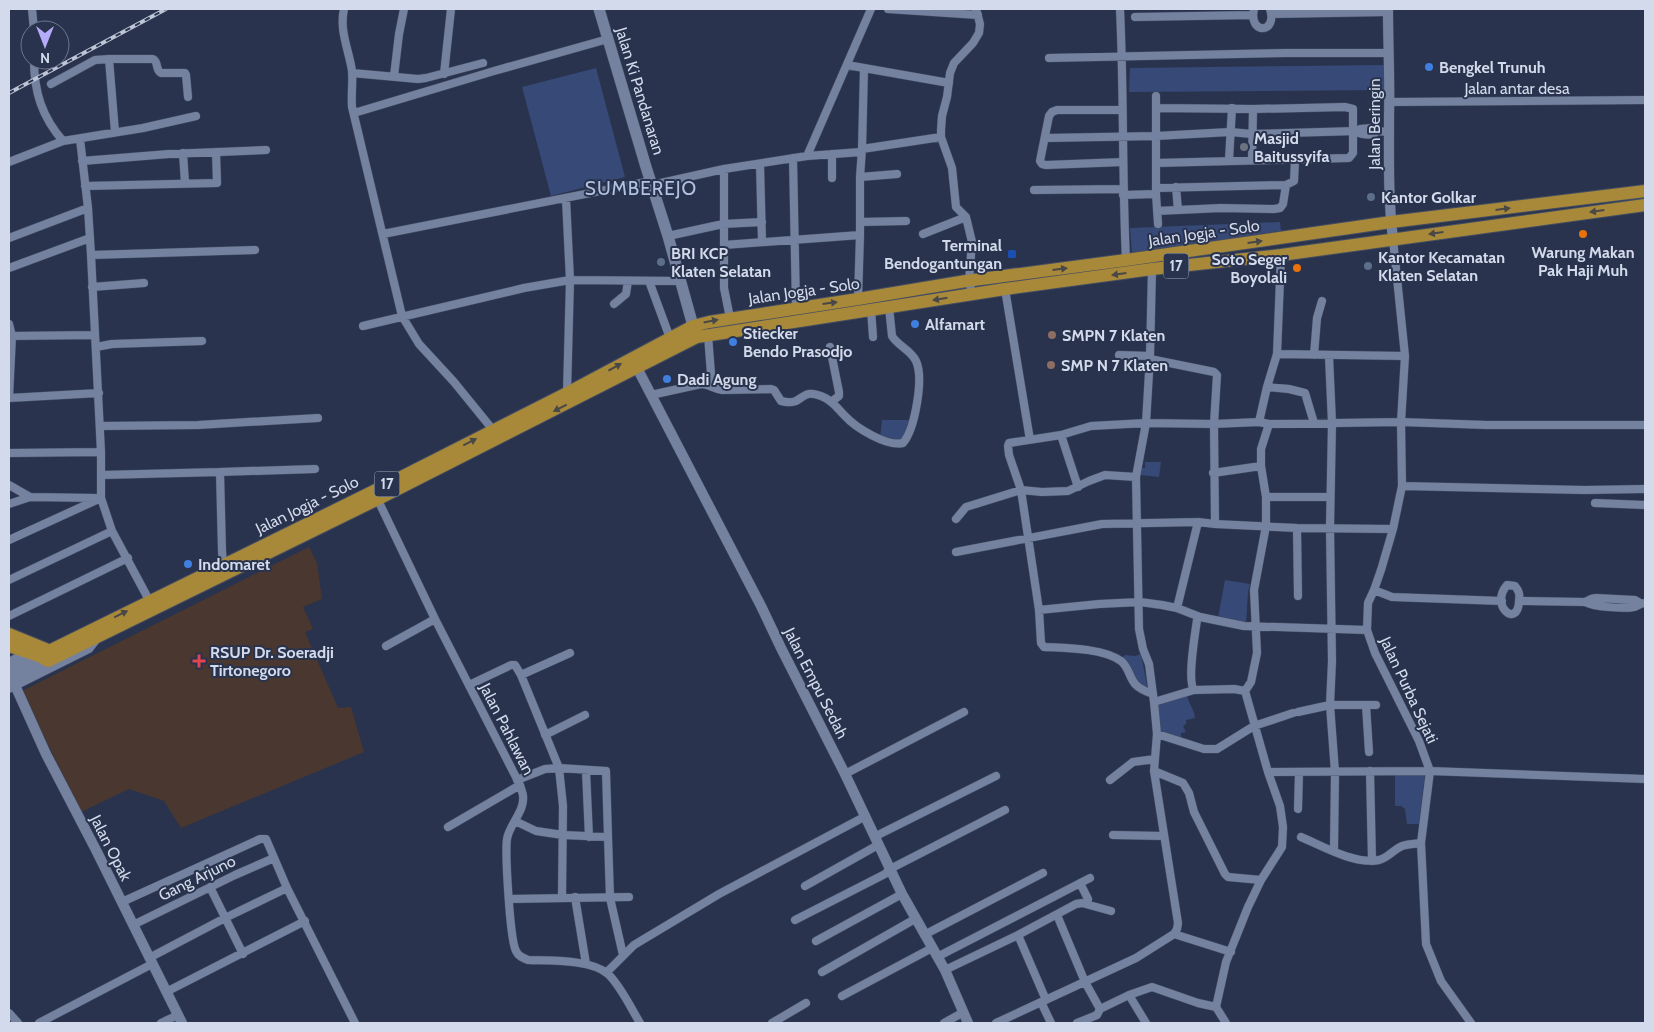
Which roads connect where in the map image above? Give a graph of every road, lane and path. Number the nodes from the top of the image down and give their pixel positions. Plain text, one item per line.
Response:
1 (344, 9) edge
2 (404, 9) edge
3 (450, 9) edge
4 (599, 9) edge
5 (871, 9) edge
6 (888, 9) edge
7 (1120, 9) edge
8 (1388, 10) edge
9 (1271, 11) edge
10 (977, 12) edge
11 (1253, 12) edge
12 (1135, 17) dead end
13 (608, 39) junction
14 (1388, 53) junction
15 (1122, 57) junction
16 (1049, 58) dead end
17 (109, 59) junction
18 (483, 63) dead end
19 (847, 65) junction
20 (864, 68) junction
21 (34, 70) edge
22 (352, 73) junction
23 (444, 74) junction
24 (394, 76) junction
25 (949, 83) junction
26 (51, 84) dead end
27 (1156, 96) dead end
28 (188, 97) dead end
29 (1645, 100) edge
30 (1389, 102) junction
31 (1156, 108) junction
32 (1232, 108) junction
33 (1253, 109) junction
34 (1122, 110) junction
35 (354, 113) junction
36 (196, 116) dead end
37 (1354, 131) junction
38 (115, 132) junction
39 (1230, 132) junction
40 (1389, 132) junction
41 (1252, 134) junction
42 (1122, 136) junction
43 (1156, 136) junction
44 (941, 137) junction
45 (1045, 138) junction
46 (80, 139) junction
47 (63, 141) junction
48 (266, 150) dead end
49 (862, 151) junction
50 (216, 152) junction
51 (183, 154) junction
52 (832, 154) junction
53 (807, 156) junction
54 (793, 158) junction
55 (1229, 160) junction
56 (1252, 160) junction
57 (1295, 160) junction
58 (82, 161) junction
59 (9, 162) edge
60 (1123, 162) junction
61 (1156, 163) junction
62 (760, 164) junction
63 (724, 169) junction
64 (897, 174) dead end
65 (860, 177) junction
66 (832, 178) dead end
67 (185, 183) junction
68 (651, 183) junction
69 (1286, 185) junction
70 (85, 186) junction
71 (1176, 187) junction
72 (1034, 190) dead end
73 (1156, 191) junction
74 (1645, 191) edge
75 (1123, 192) junction
76 (566, 199) junction
77 (1645, 205) edge
78 (88, 208) junction
79 (1157, 210) junction
80 (1178, 210) junction
81 (966, 217) junction
82 (906, 221) dead end
83 (762, 222) junction
84 (860, 222) junction
85 (1391, 222) junction
86 (724, 224) junction
87 (1158, 224) dead end
88 (383, 234) junction
89 (923, 234) dead end
90 (860, 235) junction
91 (668, 236) junction
92 (9, 238) edge
93 (90, 238) junction
94 (1393, 239) junction
95 (794, 240) junction
96 (762, 242) junction
97 (724, 245) junction
98 (255, 250) dead end
99 (91, 255) junction
100 (1281, 255) junction
101 (1126, 260) junction
102 (9, 268) edge
103 (1152, 269) junction
104 (1033, 279) junction
105 (570, 280) junction
106 (628, 281) junction
107 (649, 281) junction
108 (681, 281) junction
109 (970, 281) junction
110 (144, 283) dead end
111 (92, 287) junction
112 (1005, 289) junction
113 (972, 294) junction
114 (858, 300) junction
115 (1322, 301) dead end
116 (614, 304) dead end
117 (889, 307) junction
118 (796, 308) junction
119 (871, 310) junction
120 (402, 316) junction
121 (730, 318) junction
122 (9, 324) edge
123 (363, 326) dead end
124 (699, 333) junction
125 (11, 336) edge
126 (95, 336) junction
127 (873, 337) dead end
128 (670, 338) junction
129 (202, 341) dead end
130 (830, 347) dead end
131 (96, 348) junction
132 (1281, 354) junction
133 (1119, 355) dead end
134 (1314, 355) junction
135 (1329, 356) junction
136 (1405, 356) junction
137 (1150, 357) junction
138 (635, 363) junction
139 (1267, 387) junction
140 (712, 388) junction
141 (99, 393) junction
142 (567, 393) junction
143 (652, 395) junction
144 (9, 397) edge
145 (832, 402) junction
146 (318, 418) dead end
147 (1401, 422) junction
148 (1146, 423) junction
149 (1264, 423) junction
150 (1314, 423) junction
151 (1332, 423) junction
152 (1214, 424) junction
153 (1645, 425) edge
154 (100, 426) junction
155 (493, 430) junction
156 (1061, 434) junction
157 (1030, 440) junction
158 (101, 452) junction
159 (9, 453) edge
160 (1261, 466) junction
161 (315, 469) dead end
162 (220, 472) junction
163 (1213, 473) junction
164 (102, 475) junction
165 (1136, 477) junction
166 (9, 485) edge
167 (1402, 486) junction
168 (1078, 487) junction
169 (1645, 489) edge
170 (1020, 490) junction
171 (376, 495) junction
172 (30, 497) junction
173 (1266, 497) junction
174 (1330, 497) junction
175 (100, 498) junction
176 (1595, 503) dead end
177 (9, 504) edge
178 (1645, 505) edge
179 (956, 519) dead end
180 (1136, 522) junction
181 (1198, 522) junction
182 (1215, 524) junction
183 (1265, 526) junction
184 (1297, 528) junction
185 (1330, 528) junction
186 (1393, 529) junction
187 (112, 531) junction
188 (1028, 538) junction
189 (9, 540) edge
190 (956, 552) dead end
191 (128, 558) junction
192 (225, 568) junction
193 (9, 580) edge
194 (1374, 590) junction
195 (1298, 596) dead end
196 (149, 600) junction
197 (1502, 601) junction
198 (1519, 601) junction
199 (1140, 602) junction
200 (1643, 603) edge
201 (1177, 608) junction
202 (1039, 610) junction
203 (9, 616) edge
204 (1200, 617) junction
205 (436, 618) junction
206 (1250, 626) junction
207 (1332, 629) junction
208 (1367, 630) junction
209 (9, 634) edge
210 (98, 638) junction
211 (9, 646) edge
212 (386, 646) dead end
213 (42, 653) junction
214 (570, 653) dead end
215 (9, 662) edge
216 (520, 675) junction
217 (11, 680) edge
218 (468, 685) junction
219 (1194, 690) junction
220 (1245, 691) junction
221 (1154, 698) junction
222 (1330, 705) junction
223 (1366, 705) junction
224 (1376, 705) dead end
225 (964, 712) dead end
226 (586, 715) dead end
227 (1254, 726) junction
228 (1157, 734) junction
229 (546, 735) junction
230 (1369, 752) dead end
231 (1155, 759) junction
232 (559, 768) junction
233 (586, 771) junction
234 (1154, 771) junction
235 (1370, 771) junction
236 (1430, 771) junction
237 (1273, 772) junction
238 (1299, 772) junction
239 (1335, 772) junction
240 (845, 774) junction
241 (996, 776) dead end
242 (1645, 778) edge
243 (1110, 780) dead end
244 (518, 782) junction
245 (1298, 809) dead end
246 (1005, 810) dead end
247 (864, 817) junction
248 (515, 821) junction
249 (448, 827) dead end
250 (563, 835) junction
251 (1113, 835) dead end
252 (1164, 836) junction
253 (589, 837) junction
254 (608, 837) junction
255 (1301, 837) dead end
256 (876, 841) junction
257 (1421, 843) junction
258 (1334, 850) junction
259 (274, 858) junction
260 (1372, 861) junction
261 (890, 869) junction
262 (1043, 873) dead end
263 (1090, 878) dead end
264 (1261, 880) junction
265 (1080, 884) junction
266 (805, 886) dead end
267 (210, 887) junction
268 (287, 888) junction
269 (902, 894) junction
270 (562, 897) junction
271 (575, 897) junction
272 (629, 897) dead end
273 (610, 898) junction
274 (509, 899) junction
275 (1088, 899) dead end
276 (122, 902) junction
277 (1111, 911) dead end
278 (1057, 915) junction
279 (225, 918) junction
280 (915, 919) junction
281 (795, 920) dead end
282 (305, 921) junction
283 (133, 925) junction
284 (1174, 934) junction
285 (924, 935) junction
286 (1018, 936) junction
287 (816, 941) dead end
288 (1231, 952) junction
289 (935, 953) junction
290 (243, 954) junction
291 (623, 955) junction
292 (151, 961) junction
293 (586, 964) junction
294 (945, 970) junction
295 (606, 972) junction
296 (822, 972) dead end
297 (1085, 982) junction
298 (166, 992) junction
299 (1129, 995) junction
300 (842, 996) dead end
301 (1043, 1001) junction
302 (806, 1003) dead end
303 (1216, 1007) junction
304 (1099, 1012) junction
305 (9, 1013) edge
306 (962, 1013) junction
307 (180, 1019) edge
308 (14, 1022) edge
309 (39, 1023) edge
310 (161, 1023) edge
311 (355, 1023) edge
312 (640, 1023) edge
313 (772, 1023) edge
314 (944, 1023) edge
315 (968, 1023) edge
316 (996, 1023) edge
317 (1051, 1023) edge
318 (1080, 1023) edge
319 (1100, 1023) edge
320 (1146, 1023) edge
321 (1226, 1023) edge
322 (1471, 1023) edge

1 - 22 street
2 - 24 street
3 - 23 street
4 - 13 main road, Jalan Ki Pandanaran
5 - 19 street
6 - 10 street
7 - 15 street
8 - 9 street
8 - 14 street, Jalan Beringin
9 - 11 street
10 - 25 street
11 - 12 street
13 - 35 street
13 - 68 main road, Jalan Ki Pandanaran
14 - 15 street
14 - 30 street, Jalan Beringin
15 - 16 street
15 - 34 street
17 - 26 street
17 - 28 street
17 - 38 street
18 - 23 street
19 - 20 street
19 - 53 street
20 - 25 street
20 - 49 street
21 - 47 street
22 - 24 street
22 - 35 street
23 - 24 street
25 - 44 street
27 - 31 street
29 - 30 street, Jalan antar desa
30 - 40 street, Jalan Beringin
31 - 32 street
31 - 43 street
32 - 33 street
32 - 39 street
33 - 37 street
33 - 41 street
34 - 42 street
34 - 45 street
35 - 88 street
36 - 38 street
37 - 40 street
37 - 41 street
37 - 57 street
38 - 46 street
39 - 41 street
39 - 43 street
39 - 55 street
40 - 85 street, Jalan Beringin
41 - 56 street
42 - 43 street
42 - 45 street
42 - 60 street
43 - 61 street
44 - 49 street
44 - 81 street
45 - 60 street
46 - 47 street
46 - 58 street
47 - 59 street
48 - 50 street
49 - 52 street
49 - 65 street
50 - 51 street
50 - 67 street
51 - 58 street
51 - 67 street
52 - 53 street
52 - 66 street
53 - 54 street
54 - 62 street
54 - 95 street
55 - 56 street
55 - 61 street
56 - 57 street
57 - 69 street
58 - 70 street
60 - 75 street
61 - 73 street
62 - 63 street
62 - 83 street
63 - 68 street
63 - 86 street
64 - 65 street
65 - 84 street
67 - 70 street
68 - 76 street
68 - 91 main road, Jalan Ki Pandanaran
69 - 71 street
69 - 80 street
70 - 78 street
71 - 73 street
71 - 80 street
72 - 75 street
73 - 75 street
73 - 79 street
85 -> 74 highway, Jalan Jogja - Solo / 17
75 - 101 street
76 - 88 street
76 - 105 street
77 -> 94 highway, Jalan Jogja - Solo / 17
78 - 92 street
78 - 93 street
79 - 80 street
79 - 87 street
81 - 89 street
81 - 109 street
82 - 84 street
83 - 86 street
83 - 96 street
84 - 90 street
85 - 94 street, Jalan Beringin
101 -> 85 highway, Jalan Jogja - Solo / 17
86 - 91 street
86 - 97 street
88 - 120 street
90 - 95 street
90 - 114 street
91 - 108 main road, Jalan Ki Pandanaran
93 - 99 street
93 - 102 street
94 - 100 highway, Jalan Jogja - Solo / 17
94 - 136 street, Jalan Purba Sejati
95 - 96 street
95 - 118 street
96 - 97 street
97 - 121 street
98 - 99 street
99 - 111 street
100 - 103 highway, Jalan Jogja - Solo / 17
100 - 132 street
104 -> 101 highway, Jalan Jogja - Solo / 17
103 -> 104 highway, Jalan Jogja - Solo / 17
103 - 137 street
104 - 109 highway, Jalan Jogja - Solo / 17
104 - 112 highway, Jalan Jogja - Solo / 17
105 - 106 street
105 - 120 street
105 - 142 street
106 - 107 street
106 - 116 street
107 - 108 street
107 - 128 street
108 - 124 main road, Jalan Ki Pandanaran
109 - 113 street
109 - 114 highway, Jalan Jogja - Solo / 17
110 - 111 street
111 - 126 street
112 - 113 highway, Jalan Jogja - Solo / 17
112 - 157 street
113 -> 117 highway, Jalan Jogja - Solo / 17
118 -> 114 highway, Jalan Jogja - Solo / 17
115 - 134 street
117 - 119 highway, Jalan Jogja - Solo / 17
117 - 145 street
118 - 121 highway, Jalan Jogja - Solo / 17
119 - 124 highway, Jalan Jogja - Solo / 17
119 - 127 street
120 - 123 street
120 - 155 street
124 -> 121 highway, Jalan Jogja - Solo / 17
122 - 125 street
124 - 128 highway, Jalan Jogja - Solo / 17
124 - 138 highway, Jalan Jogja - Solo / 17
124 - 140 street
125 - 126 street
125 - 144 street
126 - 131 street
128 - 138 highway, Jalan Jogja - Solo / 17
129 - 131 street
130 - 145 street
131 - 141 street
132 - 134 street
132 - 139 street
133 - 137 street
134 - 135 street
135 - 136 street
135 - 151 street
136 - 147 street, Jalan Purba Sejati
137 - 148 street
137 - 152 street
142 -> 138 highway, Jalan Jogja - Solo / 17
138 - 143 street, Jalan Empu Sedah
138 -> 171 highway, Jalan Jogja - Solo / 17
139 - 149 street
139 - 150 street
140 - 143 street
140 - 145 street
141 - 144 street
141 - 154 street
142 - 155 highway, Jalan Jogja - Solo / 17
143 - 240 street, Jalan Empu Sedah
146 - 154 street
147 - 151 street
147 - 153 street
147 - 167 street, Jalan Purba Sejati
148 - 152 street
148 - 156 street
148 - 165 street
149 - 150 street
149 - 152 street
149 - 160 street
150 - 151 street
151 - 174 street
152 - 163 street
154 - 158 street
171 -> 155 highway, Jalan Jogja - Solo / 17
156 - 157 street
156 - 168 street
157 - 170 street
158 - 159 street
158 - 164 street
160 - 163 street
160 - 173 street
161 - 162 street
162 - 164 street
162 - 192 street
163 - 182 street
164 - 175 street
165 - 168 street
165 - 180 street
166 - 172 street
167 - 169 street
167 - 186 street, Jalan Purba Sejati
168 - 170 street
170 - 179 street
170 - 188 street
171 - 192 highway, Jalan Jogja - Solo / 17
171 - 205 street, Jalan Pahlawan
172 - 175 street
172 - 177 street
173 - 174 street
173 - 183 street
174 - 185 street
175 - 187 street
175 - 189 street
176 - 178 street
180 - 181 street
180 - 188 street
180 - 199 street
181 - 182 street
181 - 201 street
182 - 183 street
183 - 184 street
183 - 206 street
184 - 185 street
184 - 195 street
185 - 186 street
185 - 207 street
186 - 194 street, Jalan Purba Sejati
187 - 191 street
187 - 193 street
188 - 190 street
188 - 202 street
191 - 196 street
191 - 203 street
192 - 196 highway, Jalan Jogja - Solo / 17
192 - 210 highway, Jalan Jogja - Solo / 17
194 - 197 street
194 - 208 street, Jalan Purba Sejati
213 -> 196 highway, Jalan Jogja - Solo / 17
197 - 198 street
197 - 198 street
198 - 200 street
199 - 201 street
199 - 202 street
199 - 221 street
201 - 204 street
202 - 221 street
204 - 206 street
204 - 219 street
205 - 212 street
205 - 218 street, Jalan Pahlawan
206 - 207 street
206 - 220 street
207 - 208 street
207 - 222 street
208 - 236 street, Jalan Purba Sejati
209 - 213 highway
210 - 213 highway, Jalan Jogja - Solo / 17
210 - 217 street
211 - 213 highway
213 - 215 street
213 - 217 main road
214 - 216 street
216 - 218 street
216 - 229 street
217 - 276 street, Jalan Opak
218 - 244 street, Jalan Pahlawan
219 - 220 street
219 - 221 street
220 - 227 street
221 - 228 street
222 - 223 street
222 - 227 street
222 - 239 street
223 - 224 street
223 - 230 street
225 - 240 street
226 - 229 street
227 - 228 street
227 - 237 street
228 - 231 street
229 - 232 street
231 - 234 street
231 - 243 street
232 - 233 street
232 - 244 street
232 - 250 street
233 - 253 street
233 - 254 street
234 - 252 street
234 - 264 street
235 - 236 street
235 - 239 street
235 - 260 street
236 - 242 street
236 - 257 street, Jalan Purba Sejati
237 - 238 street
237 - 264 street
238 - 239 street
238 - 245 street
239 - 258 street
240 - 247 street, Jalan Empu Sedah
241 - 256 street
244 - 248 street, Jalan Pahlawan
244 - 249 street
246 - 261 street
247 - 256 street, Jalan Empu Sedah
247 - 291 street
248 - 250 street
248 - 274 street, Jalan Pahlawan
250 - 253 street
250 - 270 street
251 - 252 street
252 - 284 street
253 - 254 street
254 - 273 street
255 - 258 street
256 - 261 street, Jalan Empu Sedah
256 - 266 street
257 - 260 street
257 - 322 street, Jalan Purba Sejati
258 - 260 street
259 - 267 street, Gang Arjuno
259 - 268 street
259 - 276 street
261 - 269 street, Jalan Empu Sedah
261 - 281 street
262 - 285 street
263 - 265 street
264 - 288 street
265 - 275 street
265 - 289 street
267 - 279 street
267 - 283 street, Gang Arjuno
268 - 279 street
268 - 282 street
269 - 280 street, Jalan Empu Sedah
269 - 287 street
270 - 271 street
270 - 274 street
271 - 273 street
271 - 293 street
272 - 273 street
273 - 291 street
274 - 293 street, Jalan Pahlawan
276 - 283 street, Jalan Opak
277 - 278 street
278 - 286 street
278 - 297 street
279 - 290 street
279 - 292 street
280 - 285 street, Jalan Empu Sedah
280 - 296 street
282 - 290 street
282 - 311 street
283 - 292 street, Jalan Opak
284 - 288 street
284 - 297 street
285 - 289 street, Jalan Empu Sedah
286 - 294 street
286 - 301 street
288 - 303 street
289 - 294 street, Jalan Empu Sedah
289 - 300 street
290 - 298 street
291 - 295 street
292 - 298 street, Jalan Opak
292 - 309 street
293 - 295 street, Jalan Pahlawan
294 - 306 street, Jalan Empu Sedah
295 - 312 street
297 - 301 street
297 - 304 street
298 - 307 street, Jalan Opak
299 - 303 street
299 - 304 street
299 - 320 street
301 - 316 street
301 - 317 street
302 - 313 street
303 - 321 street
304 - 318 street
304 - 319 street
305 - 308 street
306 - 314 street
306 - 315 street, Jalan Empu Sedah
307 - 310 street

